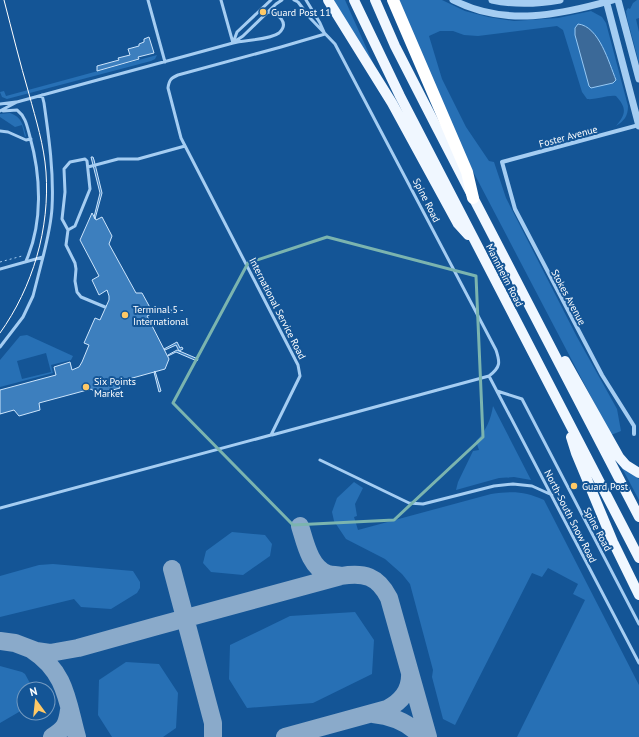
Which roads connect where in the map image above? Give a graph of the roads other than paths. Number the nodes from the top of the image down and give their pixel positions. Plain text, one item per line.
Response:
1 (148, 0) edge
2 (221, 0) edge
3 (271, 0) edge
4 (282, 0) edge
5 (294, 0) edge
6 (306, 0) edge
7 (328, 0) edge
8 (354, 0) edge
9 (374, 0) edge
10 (393, 0) edge
11 (453, 0) edge
12 (492, 0) edge
13 (560, 0) edge
14 (618, 0) edge
15 (608, 1) edge
16 (268, 12) junction
17 (325, 34) junction
18 (233, 43) junction
19 (165, 62) junction
20 (639, 79) edge
21 (42, 96) junction
22 (18, 102) junction
23 (0, 104) edge
24 (0, 111) edge
25 (639, 125) edge
26 (0, 131) edge
27 (31, 139) junction
28 (185, 146) junction
29 (502, 162) joint
30 (88, 167) junction
31 (473, 198) junction
32 (68, 230) junction
33 (475, 242) junction
34 (43, 257) junction
35 (26, 261) junction
36 (0, 269) edge
37 (520, 288) junction
38 (503, 297) junction
39 (105, 308) dead end
40 (542, 330) junction
41 (0, 347) edge
42 (490, 376) junction
43 (497, 391) junction
44 (565, 416) junction
45 (634, 434) dead end
46 (271, 435) junction
47 (320, 460) dead end
48 (639, 473) edge
49 (552, 495) junction
50 (0, 508) edge
51 (639, 517) edge
52 (639, 558) edge
53 (639, 595) edge
54 (639, 624) edge
55 (639, 663) edge

1 - 19 lane
2 - 18 lane
3 - 18 lane
4 - 16 lane
5 - 17 lane
6 - 17 lane
7 - 33 main road
8 - 33 main road, Mannheim Road
9 - 31 main road, Mannheim Road
10 - 31 highway
11 - 15 street
12 - 13 street
14 - 20 street
15 - 25 street
16 - 18 lane
16 - 18 lane
17 - 28 lane, International Service Road
17 - 42 lane, Spine Road
18 - 19 lane
19 - 21 lane
21 - 22 lane
21 - 34 lane
22 - 23 lane
22 - 24 lane
24 - 27 lane
25 - 29 street, Foster Avenue
26 - 27 lane
27 - 35 lane
28 - 30 lane
28 - 46 lane, International Service Road
29 - 45 street, Stokes Avenue
30 - 32 lane
30 - 32 lane
31 - 37 main road, Mannheim Road
32 - 39 lane
33 - 38 main road, Mannheim Road
34 - 35 lane
34 - 41 lane
35 - 36 lane
37 - 38 lane
37 - 40 main road, Mannheim Road
38 - 44 main road, Mannheim Road
40 - 48 main road
40 - 51 main road, Mannheim Road
42 - 43 lane, North-South Snow Road
42 - 46 lane
43 - 49 lane, North-South Snow Road
43 - 54 lane, Spine Road
44 - 52 main road, Mannheim Road
44 - 53 main road
46 - 50 lane
47 - 49 lane
49 - 55 lane, North-South Snow Road

